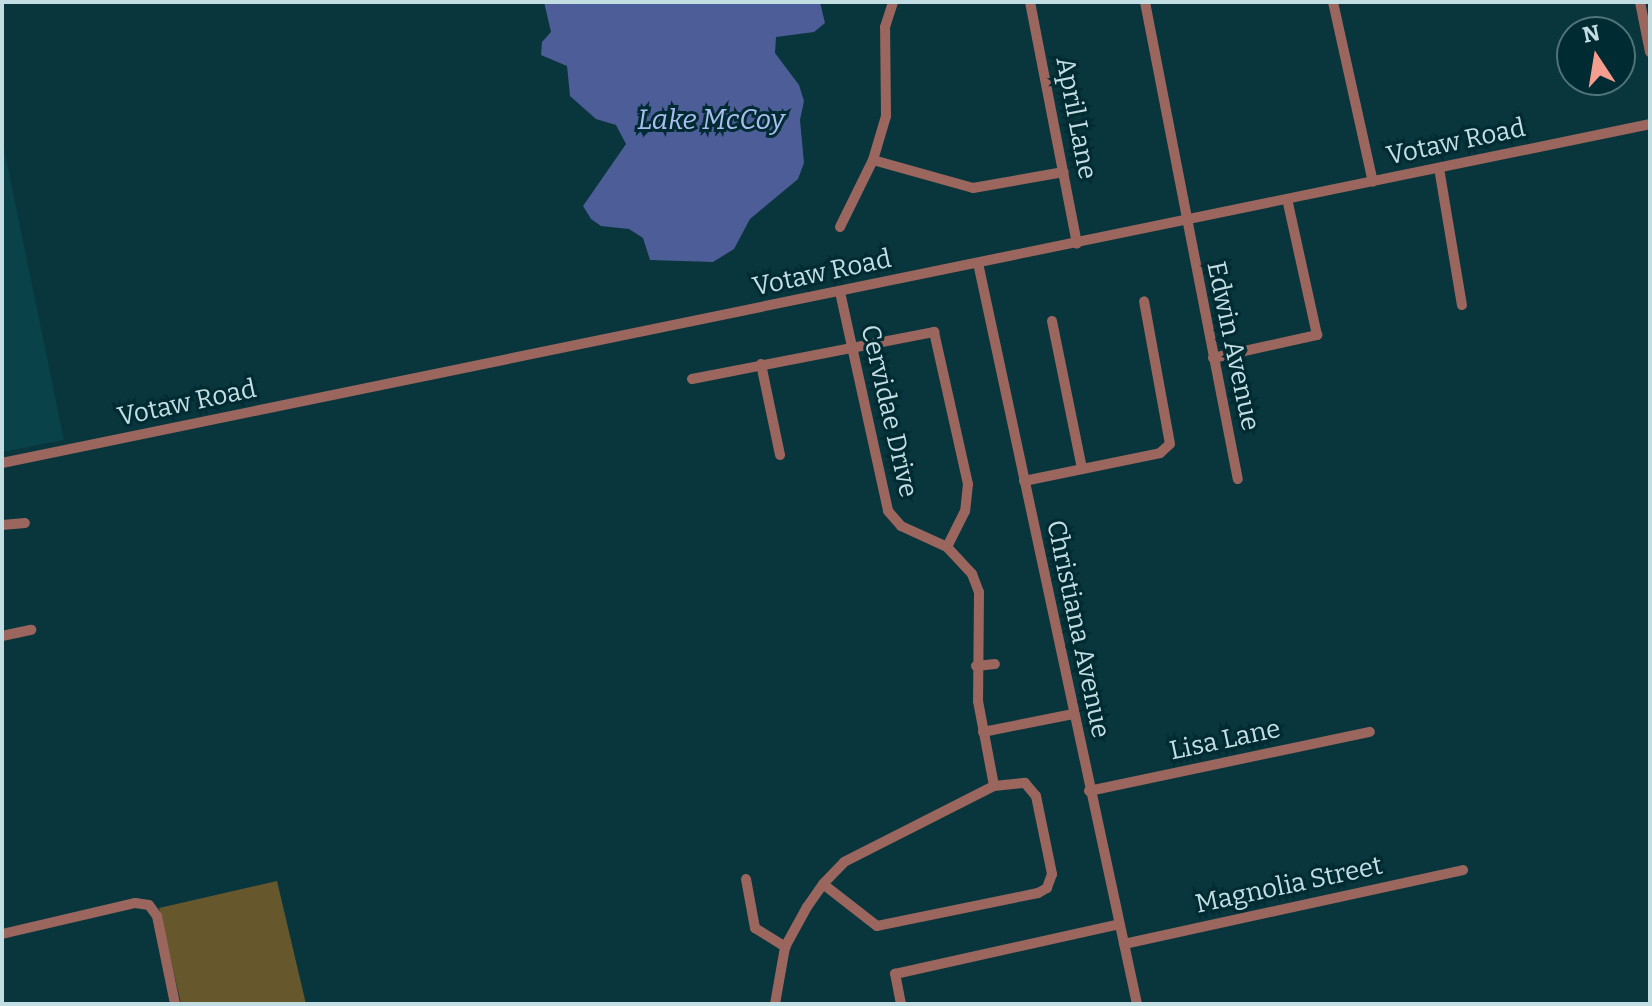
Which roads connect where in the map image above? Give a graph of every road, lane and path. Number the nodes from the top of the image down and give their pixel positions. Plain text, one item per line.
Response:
1 (893, 2) edge
2 (1030, 2) edge
3 (1145, 2) edge
4 (1333, 2) edge
5 (1640, 2) edge
6 (1650, 52) edge
7 (1650, 124) edge
8 (873, 160) junction
9 (1439, 168) junction
10 (1064, 172) junction
11 (1373, 182) junction
12 (1287, 199) junction
13 (1185, 221) junction
14 (840, 227) dead end
15 (1077, 243) junction
16 (978, 263) junction
17 (840, 292) junction
18 (1144, 301) dead end
19 (1462, 305) dead end
20 (1052, 321) dead end
21 (851, 345) junction
22 (1213, 358) junction
23 (761, 364) junction
24 (692, 379) dead end
25 (780, 455) dead end
26 (2, 463) edge
27 (1082, 469) junction
28 (1238, 479) dead end
29 (1024, 481) junction
30 (25, 523) dead end
31 (2, 525) edge
32 (947, 547) junction
33 (31, 630) dead end
34 (2, 636) edge
35 (995, 664) dead end
36 (976, 666) junction
37 (1073, 714) junction
38 (983, 732) junction
39 (1370, 732) dead end
40 (994, 786) junction
41 (1089, 791) junction
42 (1463, 870) dead end
43 (746, 879) dead end
44 (823, 884) junction
45 (1120, 924) junction
46 (2, 934) edge
47 (1124, 944) junction
48 (785, 947) junction
49 (175, 1004) edge
50 (775, 1004) edge
51 (901, 1004) edge
52 (1137, 1004) edge

1 - 8 street
2 - 10 street, April Lane
3 - 13 street, Edwin Avenue
4 - 11 street
5 - 6 street
7 - 9 street, Votaw Road
8 - 10 street
8 - 14 street
9 - 11 street, Votaw Road
9 - 19 street
10 - 15 street, April Lane
11 - 12 street, Votaw Road
12 - 13 street, Votaw Road
12 - 22 street
13 - 15 street, Votaw Road
13 - 22 street, Edwin Avenue
15 - 16 street, Votaw Road
16 - 17 street, Votaw Road
16 - 29 street, Christiana Avenue
17 - 21 street, Cervidae Drive
17 - 26 street, Votaw Road
18 - 27 street
20 - 27 street
21 - 23 street
21 - 32 street, Cervidae Drive
21 - 32 street
22 - 28 street, Edwin Avenue
23 - 24 street
23 - 25 street
27 - 29 street
29 - 37 street, Christiana Avenue
30 - 31 street
32 - 36 street, Cervidae Drive
33 - 34 street
35 - 36 street
36 - 38 street, Cervidae Drive
37 - 38 street
37 - 41 street, Christiana Avenue
38 - 40 street, Cervidae Drive
39 - 41 street, Lisa Lane
40 - 44 street
40 - 44 street
41 - 45 street, Christiana Avenue
42 - 47 street, Magnolia Street
43 - 48 street
44 - 48 street
45 - 47 street, Christiana Avenue
45 - 51 street
46 - 49 street
47 - 52 street, Christiana Avenue
48 - 50 street

